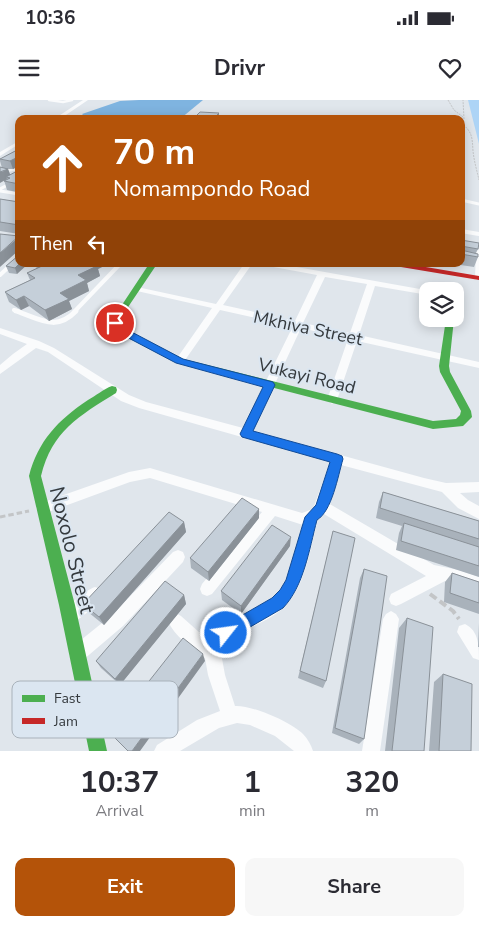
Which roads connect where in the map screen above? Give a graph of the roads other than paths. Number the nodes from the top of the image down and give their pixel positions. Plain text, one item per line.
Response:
1 (49, 100) edge
2 (53, 100) edge
3 (72, 100) edge
4 (86, 100) edge
5 (62, 115) edge
6 (15, 145) edge
7 (0, 154) edge
8 (15, 169) edge
9 (0, 170) edge
10 (15, 181) edge
11 (0, 190) edge
12 (15, 193) edge
13 (0, 200) edge
14 (465, 201) edge
15 (15, 202) edge
16 (479, 204) edge
17 (465, 232) edge
18 (479, 234) edge
19 (465, 247) edge
20 (469, 259) edge
21 (478, 260) junction
22 (15, 261) edge
23 (117, 267) edge
24 (151, 267) edge
25 (246, 267) edge
26 (284, 267) edge
27 (413, 267) edge
28 (322, 274) junction
29 (0, 275) edge
30 (478, 278) edge
31 (372, 283) junction
32 (136, 289) junction
33 (419, 291) edge
34 (218, 308) junction
35 (14, 310) edge
36 (299, 326) junction
37 (449, 327) edge
38 (0, 331) edge
39 (354, 338) junction
40 (36, 343) junction
41 (445, 358) junction
42 (180, 361) junction
43 (479, 365) edge
44 (0, 371) edge
45 (270, 385) junction
46 (112, 390) junction
47 (332, 400) junction
48 (246, 434) junction
49 (337, 459) junction
50 (479, 487) edge
51 (446, 488) junction
52 (43, 508) junction
53 (271, 511) junction
54 (317, 511) junction
55 (479, 513) edge
56 (178, 558) dead end
57 (442, 574) junction
58 (479, 584) edge
59 (104, 587) edge
60 (207, 589) dead end
61 (396, 600) dead end
62 (70, 616) junction
63 (391, 619) dead end
64 (176, 621) dead end
65 (465, 632) road end
66 (479, 652) edge
67 (77, 654) junction
68 (213, 654) junction
69 (83, 681) edge
70 (230, 716) junction
71 (95, 738) edge
72 (98, 751) edge
73 (164, 751) edge
74 (304, 751) edge
75 (371, 751) edge

1 - 2 lane
2 - 3 lane
4 - 5 street
6 - 7 street
8 - 9 lane
10 - 11 lane
11 - 12 lane
13 - 15 street
14 - 16 lane
17 - 18 lane
19 - 21 lane
20 - 21 lane
21 - 30 lane
22 - 29 lane
23 - 35 lane
24 - 32 street, Vukayi Road
25 - 34 street
26 - 28 street
27 - 30 street
28 - 31 street
28 - 36 street
31 - 33 street
31 - 39 street
32 - 34 street, Mkhiva Street
32 - 42 street, Vukayi Road
34 - 36 street, Mkhiva Street
34 - 42 street
36 - 39 street, Mkhiva Street
36 - 45 street
37 - 41 street, Vukayi Road
38 - 40 street
39 - 41 street, Mkhiva Street
39 - 47 street
40 - 44 street
40 - 46 street
41 - 43 street, Mkhiva Street
41 - 47 street, Vukayi Road
42 - 45 street, Vukayi Road
45 - 47 street, Vukayi Road
45 - 48 street
46 - 48 street
46 - 52 street, Noxolo Street
48 - 49 street
49 - 51 street
49 - 54 street
50 - 51 street
51 - 55 street
52 - 53 street
52 - 62 street, Noxolo Street
53 - 54 street
53 - 60 street
54 - 57 street
54 - 68 street
56 - 67 street
57 - 58 street
57 - 61 street
59 - 62 street
62 - 67 street, Noxolo Street
63 - 75 street
64 - 68 street
65 - 66 street
67 - 69 street, Noxolo Street
68 - 70 street
70 - 73 street
70 - 74 street
71 - 72 street, Noxolo Street

